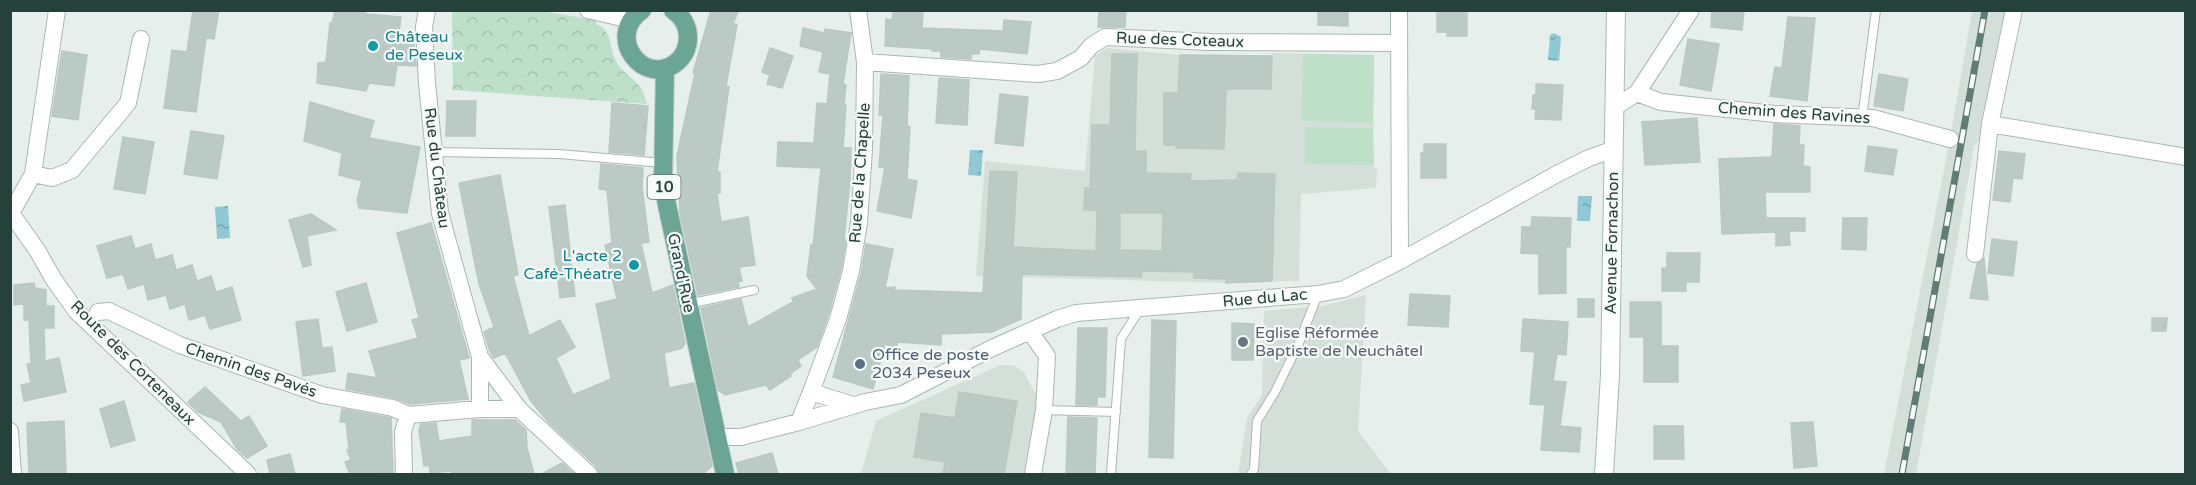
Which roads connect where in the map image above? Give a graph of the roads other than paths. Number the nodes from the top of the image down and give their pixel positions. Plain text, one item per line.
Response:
1 (57, 10) edge
2 (427, 10) edge
3 (588, 10) edge
4 (858, 10) edge
5 (1399, 10) edge
6 (1616, 10) edge
7 (1691, 10) edge
8 (1876, 10) edge
9 (2014, 10) edge
10 (683, 14) edge
11 (636, 15) edge
12 (141, 39) dead end
13 (1399, 43) junction
14 (865, 62) junction
15 (665, 68) junction
16 (1637, 93) junction
17 (1615, 107) junction
18 (1862, 118) junction
19 (1990, 124) junction
20 (1950, 139) dead end
21 (434, 153) junction
22 (1613, 153) junction
23 (2186, 157) edge
24 (663, 163) junction
25 (33, 174) junction
26 (11, 213) edge
27 (1975, 254) dead end
28 (1400, 261) junction
29 (754, 290) dead end
30 (1318, 294) junction
31 (688, 304) junction
32 (1140, 309) junction
33 (98, 312) dead end
34 (1030, 333) junction
35 (480, 357) junction
36 (811, 392) junction
37 (853, 405) junction
38 (480, 409) junction
39 (519, 409) junction
40 (1044, 410) junction
41 (1116, 412) junction
42 (408, 415) junction
43 (799, 422) junction
44 (10, 431) edge
45 (717, 437) junction
46 (13, 474) edge
47 (248, 474) edge
48 (404, 474) edge
49 (589, 474) edge
50 (725, 474) edge
51 (1033, 474) edge
52 (1112, 474) edge
53 (1251, 474) edge
54 (1604, 474) edge

1 - 25 street
2 - 21 street, Rue du Château
3 - 11 street
4 - 14 street, Rue de la Chapelle
5 - 13 street
6 - 17 street, Avenue Fornachon
7 - 16 street
8 - 18 lane
9 - 19 street
10 - 15 main road
11 - 15 main road
12 - 25 street
13 - 14 street, Rue des Coteaux
13 - 28 street
14 - 36 street, Rue de la Chapelle
15 - 24 main road, Grand'Rue / 10
16 - 17 street
16 - 18 street, Chemin des Ravines
17 - 22 street, Avenue Fornachon
18 - 20 street, Chemin des Ravines
19 - 23 street
19 - 27 street
21 - 24 lane
21 - 35 street, Rue du Château
22 - 28 street, Rue du Lac
22 - 54 street, Avenue Fornachon
24 - 31 main road, Grand'Rue / 10
25 - 26 street
26 - 47 street, Route des Corteneaux
28 - 30 street, Rue du Lac
29 - 31 lane
30 - 32 street, Rue du Lac
30 - 53 lane
31 - 45 main road, Grand'Rue / 10
32 - 34 street, Rue du Lac
32 - 41 lane
33 - 42 street, Chemin des Pavés
34 - 37 street, Rue du Lac
34 - 40 street
35 - 38 street, Rue du Château
35 - 39 street, Rue du Château
36 - 37 street
36 - 43 street, Rue de la Chapelle
37 - 43 street, Rue du Lac
38 - 39 street
38 - 42 street
39 - 49 street, Rue du Château
40 - 41 lane
40 - 51 street
41 - 52 lane
42 - 48 street
43 - 45 street
44 - 46 street
45 - 50 main road, Grand'Rue / 10

